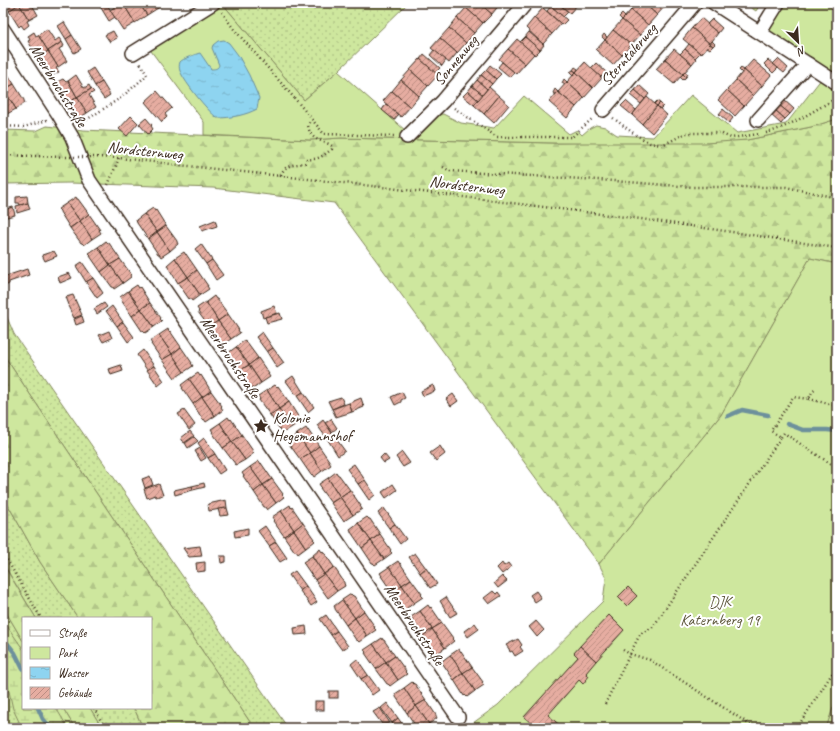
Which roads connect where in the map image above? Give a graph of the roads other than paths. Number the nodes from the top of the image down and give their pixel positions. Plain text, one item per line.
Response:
1 (526, 3) edge
2 (695, 3) edge
3 (714, 3) edge
4 (778, 3) edge
5 (216, 6) edge
6 (3, 29) edge
7 (760, 32) junction
8 (133, 53) road end
9 (808, 64) junction
10 (837, 83) edge
11 (603, 110) road end
12 (758, 120) dead end
13 (408, 137) road end
14 (458, 717) dead end

1 - 13 street, Sonnenweg
2 - 11 street, Sterntalerweg
3 - 7 street
4 - 7 street
5 - 8 street
6 - 14 street, Meerbruchstraße
7 - 9 street
9 - 10 street
9 - 12 street

